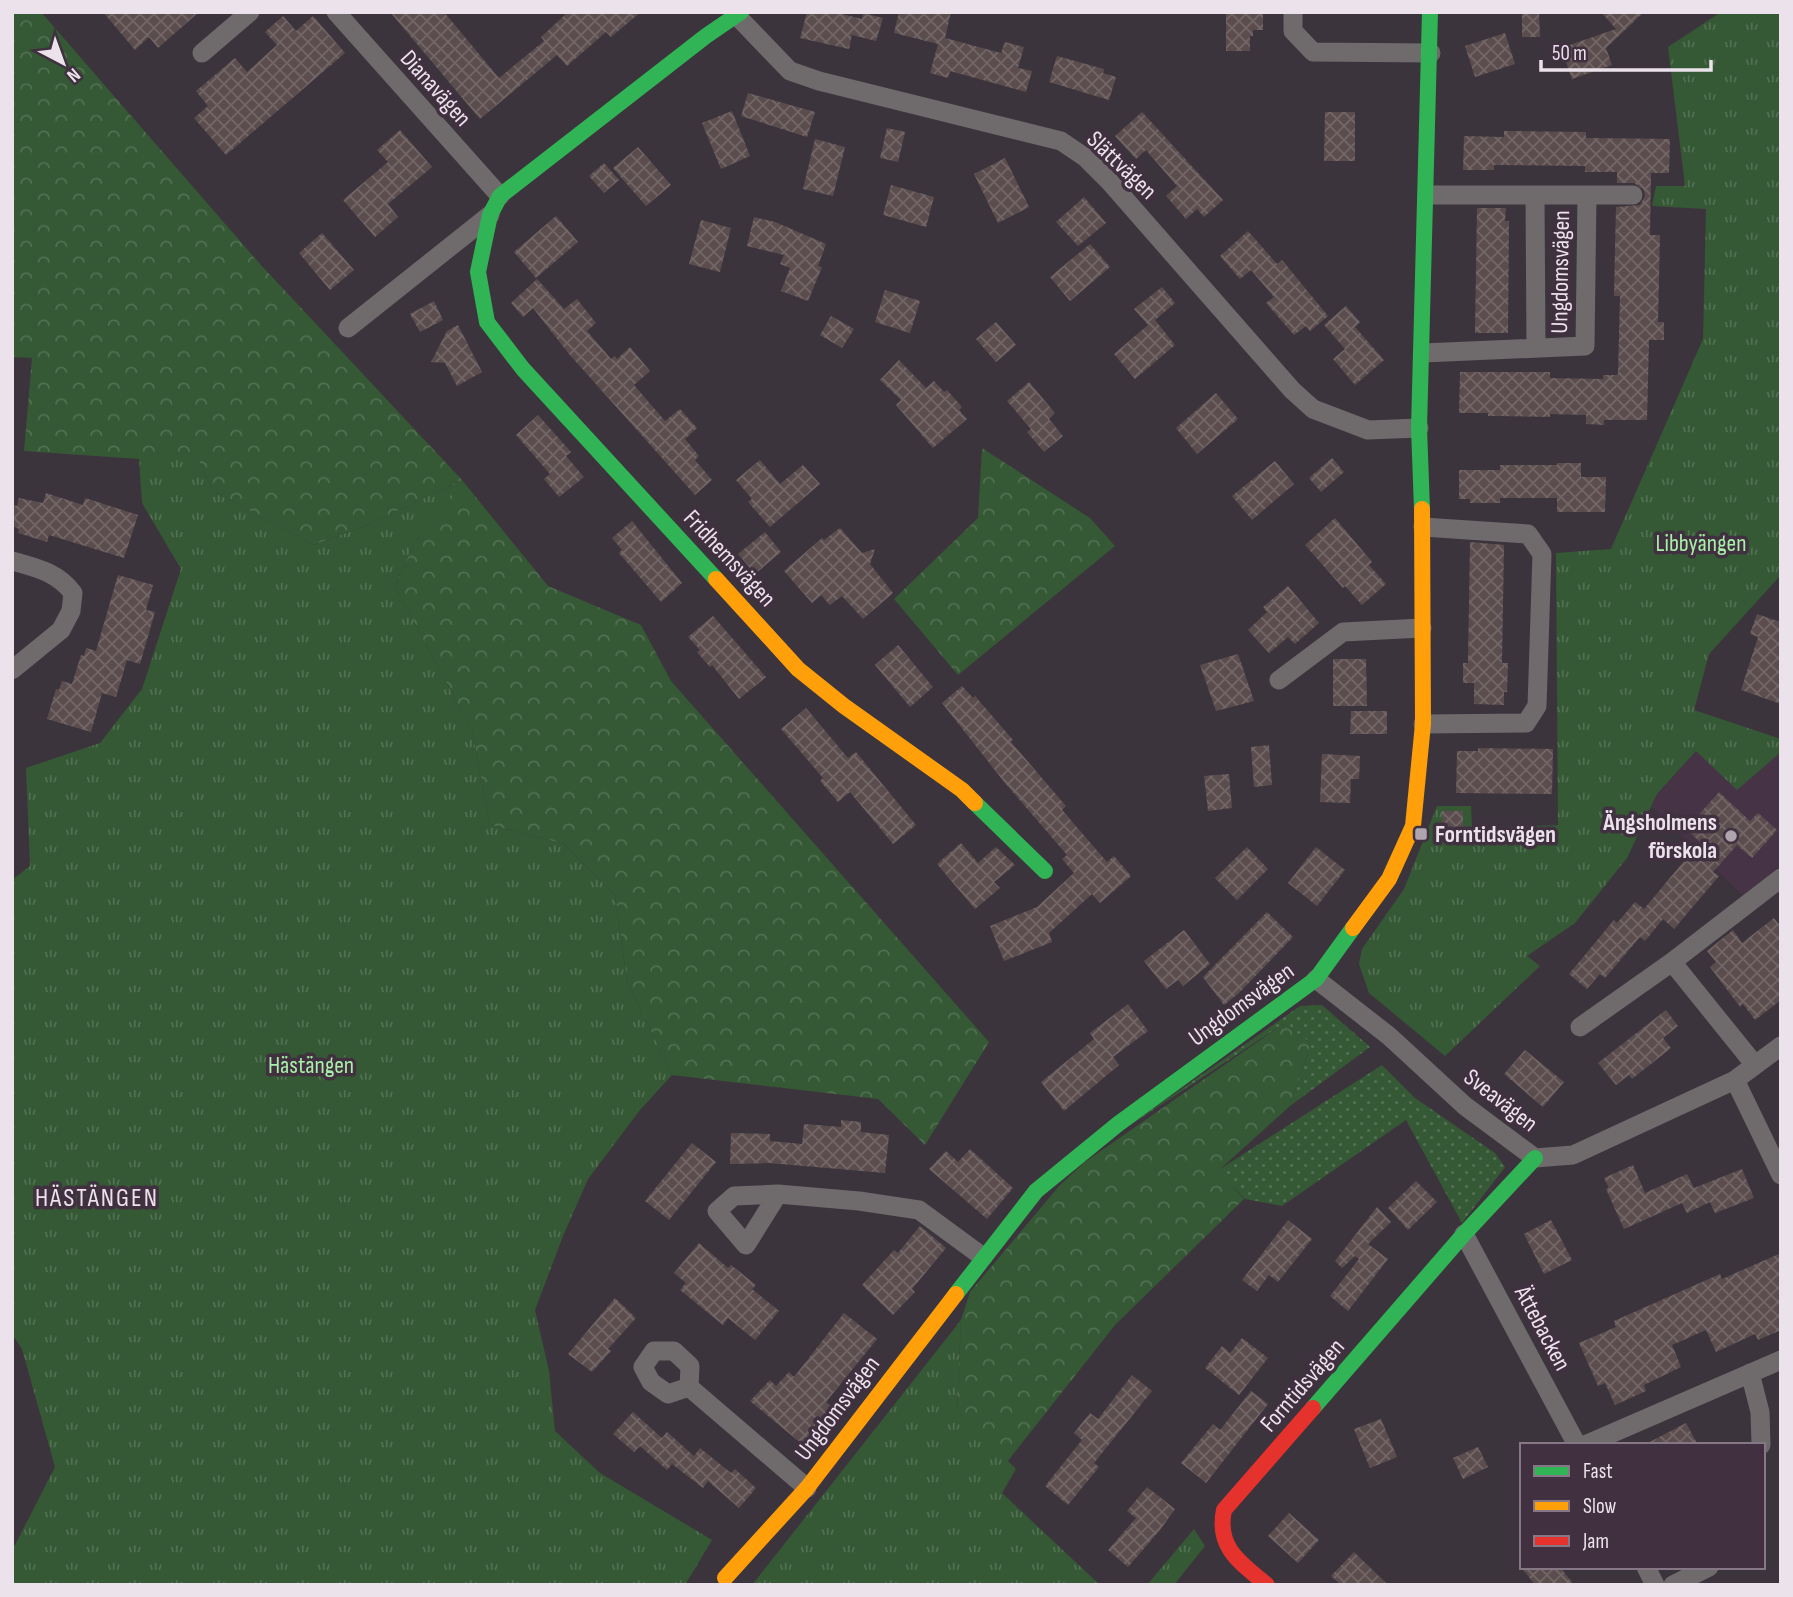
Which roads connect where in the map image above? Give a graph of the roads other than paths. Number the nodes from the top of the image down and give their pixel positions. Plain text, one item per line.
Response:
1 (250, 12) edge
2 (336, 12) edge
3 (1293, 12) edge
4 (1430, 12) edge
5 (739, 14) edge
6 (202, 53) dead end
7 (1431, 53) junction
8 (1427, 195) junction
9 (1535, 195) junction
10 (1587, 195) junction
11 (1633, 195) dead end
12 (500, 196) junction
13 (490, 215) junction
14 (348, 328) dead end
15 (1536, 348) junction
16 (1423, 353) junction
17 (1419, 428) junction
18 (1423, 527) junction
19 (12, 561) edge
20 (1422, 628) junction
21 (12, 670) edge
22 (1279, 680) dead end
23 (1423, 724) junction
24 (1045, 871) dead end
25 (1781, 878) edge
26 (1672, 962) junction
27 (1316, 979) junction
28 (1580, 1027) dead end
29 (1781, 1046) edge
30 (1755, 1065) junction
31 (1735, 1080) junction
32 (1535, 1158) junction
33 (1781, 1175) edge
34 (778, 1194) dead end
35 (1464, 1234) junction
36 (984, 1257) junction
37 (1781, 1360) edge
38 (1751, 1373) junction
39 (689, 1387) dead end
40 (1576, 1443) edge
41 (1590, 1443) edge
42 (1761, 1443) edge
43 (807, 1488) junction
44 (1647, 1569) edge
45 (1705, 1569) edge
46 (725, 1578) dead end
47 (1267, 1585) edge
48 (1655, 1585) edge
49 (1673, 1585) edge

1 - 6 street
2 - 12 street, Dianavägen
3 - 7 street
4 - 7 street, Ungdomsvägen
5 - 12 street, Fridhemsvägen
5 - 17 street, Slättvägen
7 - 8 street, Ungdomsvägen
8 - 9 street, Ungdomsvägen
8 - 16 street, Ungdomsvägen
9 - 10 street, Ungdomsvägen
9 - 15 street, Ungdomsvägen
10 - 11 street, Ungdomsvägen
10 - 15 street, Ungdomsvägen
12 - 13 street, Fridhemsvägen
13 - 14 street, Fridhemsvägen
13 - 24 street, Fridhemsvägen
15 - 16 street, Ungdomsvägen
16 - 17 street, Ungdomsvägen
17 - 18 street, Ungdomsvägen
18 - 20 street, Ungdomsvägen
18 - 23 street
19 - 21 street
20 - 22 street
20 - 23 street, Ungdomsvägen
23 - 27 street, Ungdomsvägen
25 - 26 street
26 - 28 street
26 - 30 street
27 - 32 street, Sveavägen
27 - 36 street, Ungdomsvägen
29 - 30 street, Sveavägen
30 - 31 street, Sveavägen
31 - 32 street, Sveavägen
31 - 33 street
32 - 35 street, Forntidsvägen
34 - 36 street
35 - 40 street, Ättebacken
35 - 47 street, Forntidsvägen
36 - 43 street, Ungdomsvägen
37 - 38 street
38 - 41 street
38 - 42 street
39 - 43 street, Ungdomsvägen
43 - 46 street, Ungdomsvägen
44 - 48 street
45 - 49 street

